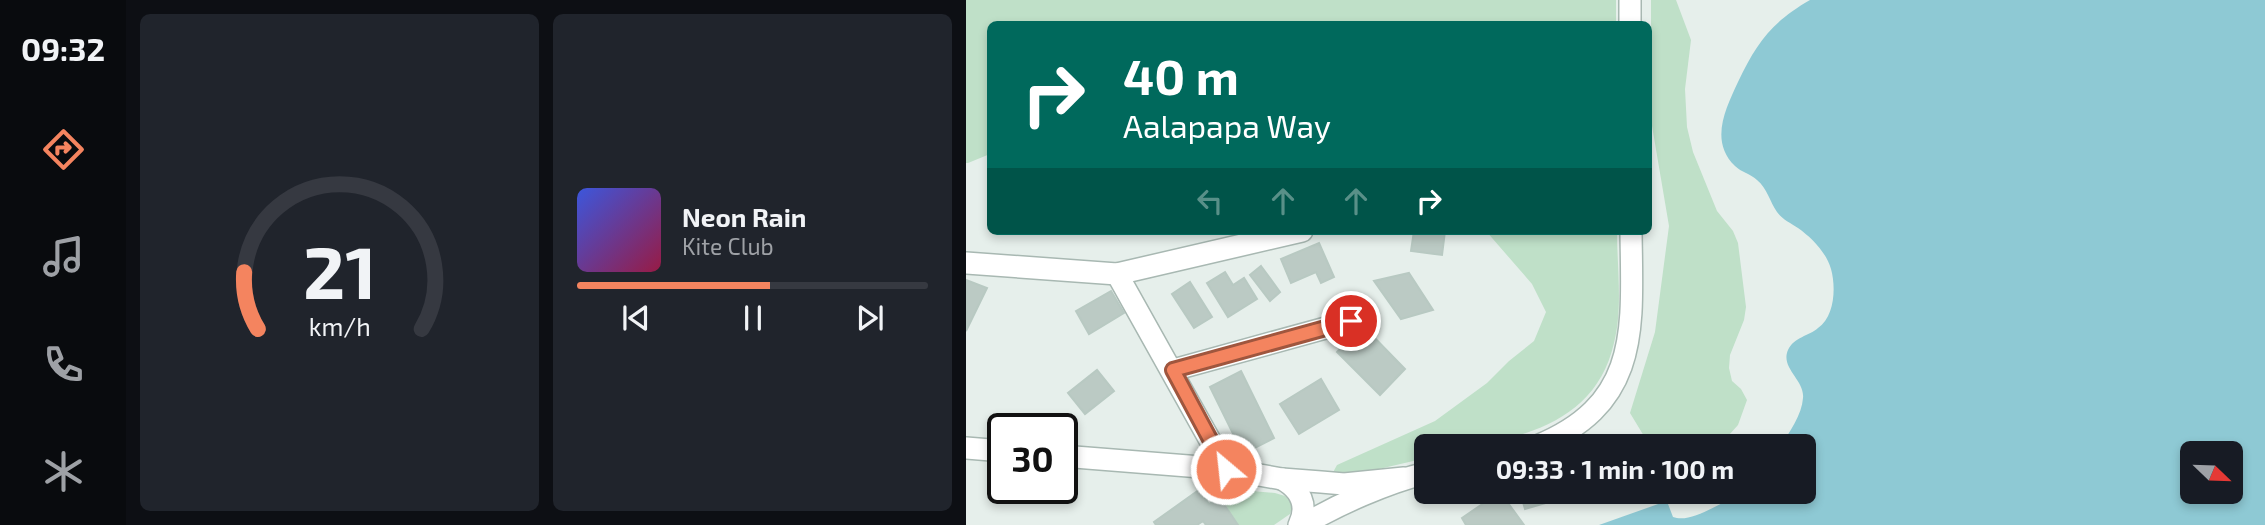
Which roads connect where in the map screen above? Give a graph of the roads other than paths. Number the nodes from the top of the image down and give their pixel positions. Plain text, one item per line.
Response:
1 (1630, 0) edge
2 (1630, 21) edge
3 (1285, 235) edge
4 (1631, 235) edge
5 (966, 263) edge
6 (1117, 274) junction
7 (1351, 321) dead end
8 (1173, 370) junction
9 (1562, 434) edge
10 (966, 448) edge
11 (987, 450) edge
12 (1078, 457) edge
13 (1226, 469) junction
14 (1414, 476) edge
15 (1405, 478) junction
16 (1282, 479) junction
17 (1301, 525) edge

1 - 2 street
3 - 6 street
4 - 9 street
5 - 6 street
6 - 8 street
7 - 8 street
8 - 13 street
10 - 11 street
12 - 13 street
13 - 16 street
14 - 15 street
15 - 16 street
15 - 17 street
16 - 17 street

